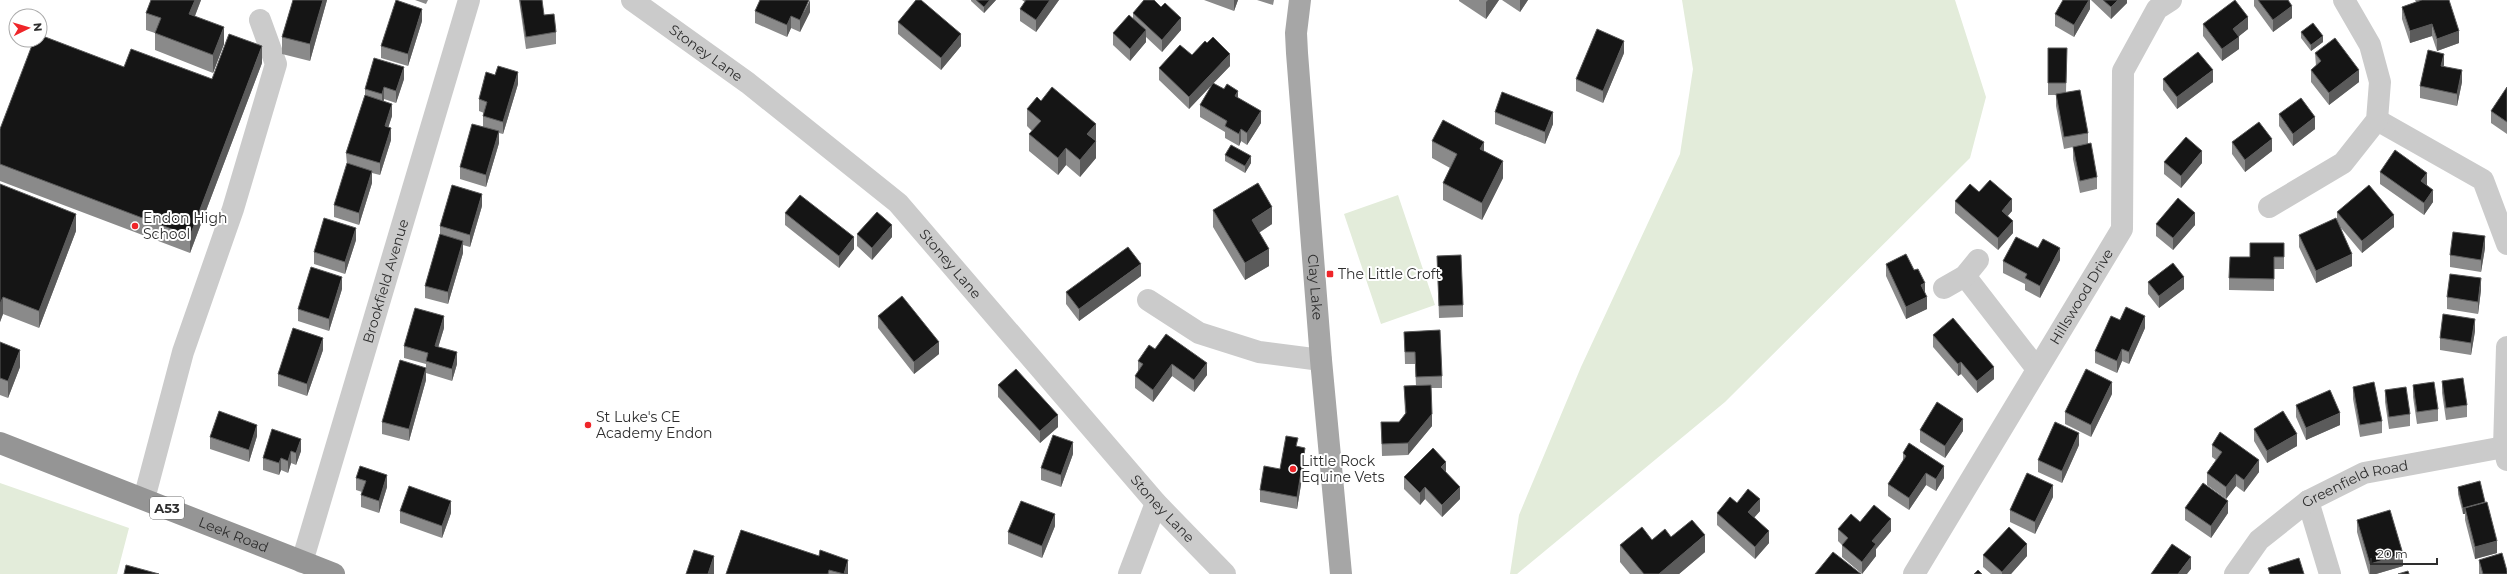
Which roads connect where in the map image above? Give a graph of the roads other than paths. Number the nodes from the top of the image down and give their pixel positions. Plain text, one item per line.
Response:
1 (469, 0) edge
2 (632, 0) edge
3 (1300, 0) edge
4 (2171, 0) edge
5 (2344, 0) edge
6 (260, 20) dead end
7 (2377, 120) junction
8 (2269, 207) dead end
9 (2507, 244) edge
10 (1944, 288) dead end
11 (1148, 300) dead end
12 (2507, 347) edge
13 (1320, 360) junction
14 (2037, 370) junction
15 (0, 443) edge
16 (2505, 454) edge
17 (144, 500) junction
18 (2308, 501) junction
19 (1156, 503) junction
20 (302, 562) junction
21 (334, 574) edge
22 (1128, 574) edge
23 (1225, 574) edge
24 (1341, 574) edge
25 (1914, 574) edge
26 (2235, 574) edge
27 (2330, 574) edge

1 - 20 street, Brookfield Avenue
2 - 19 street, Stoney Lane
3 - 13 main road, Clay Lake
4 - 14 street, Hillswood Drive
5 - 7 street
6 - 17 street
7 - 8 street
7 - 9 street
10 - 14 street
11 - 13 street
12 - 16 street
13 - 24 main road, Clay Lake
14 - 25 street, Hillswood Drive
15 - 17 highway, Leek Road / A53
16 - 18 street, Greenfield Road
17 - 20 highway, Leek Road / A53
18 - 26 street, Greenfield Road
18 - 27 street
19 - 22 street
19 - 23 street, Stoney Lane
20 - 21 highway, Leek Road / A53

